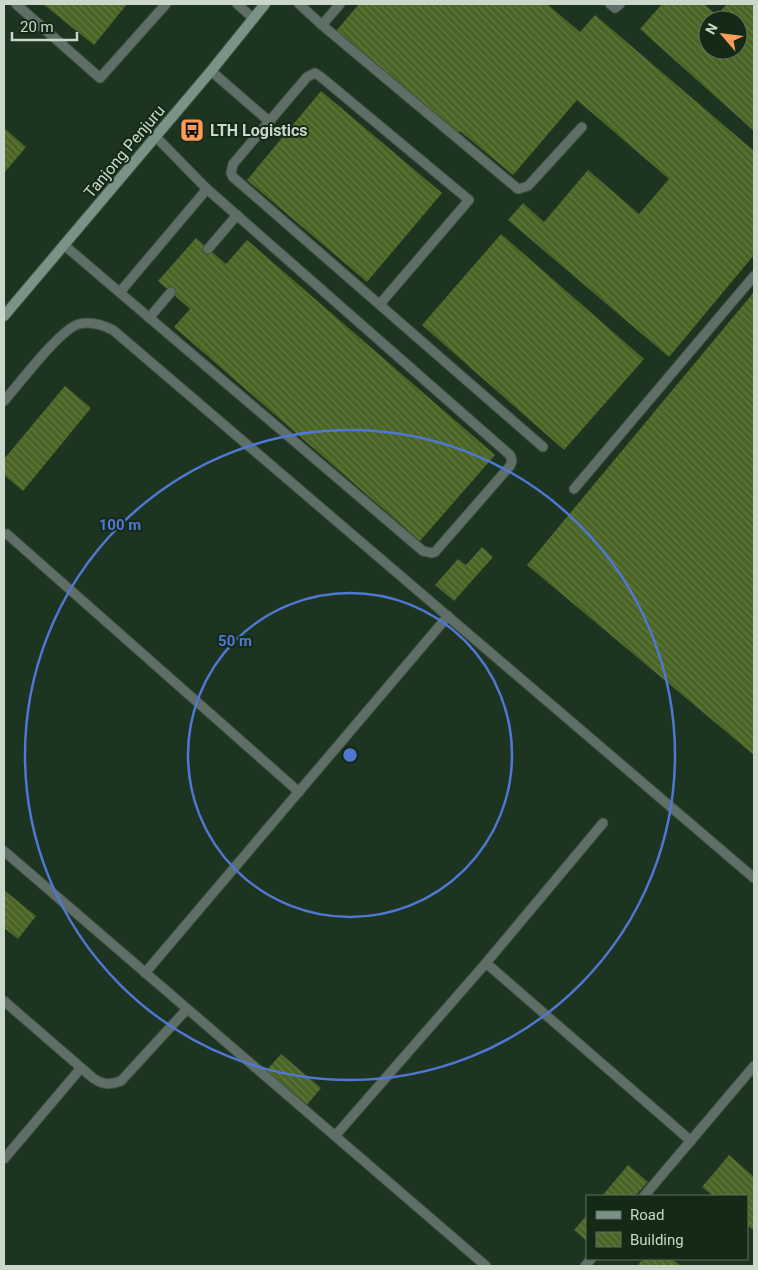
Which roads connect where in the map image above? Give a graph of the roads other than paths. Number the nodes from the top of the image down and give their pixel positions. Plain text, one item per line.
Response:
1 (16, 4) edge
2 (166, 4) edge
3 (237, 4) edge
4 (265, 4) edge
5 (299, 4) edge
6 (340, 4) edge
7 (610, 4) edge
8 (620, 4) edge
9 (254, 19) junction
10 (322, 25) junction
11 (211, 71) junction
12 (270, 122) junction
13 (582, 127) dead end
14 (156, 137) junction
15 (207, 189) junction
16 (237, 215) junction
17 (64, 245) junction
18 (208, 249) dead end
19 (754, 276) edge
20 (120, 292) junction
21 (171, 292) dead end
22 (380, 304) junction
23 (4, 316) edge
24 (149, 318) junction
25 (4, 401) edge
26 (543, 447) dead end
27 (574, 489) dead end
28 (7, 534) dead end
29 (448, 616) junction
30 (299, 792) junction
31 (603, 823) dead end
32 (4, 851) edge
33 (754, 878) edge
34 (486, 963) junction
35 (145, 973) junction
36 (4, 1001) edge
37 (187, 1008) junction
38 (754, 1066) edge
39 (81, 1068) junction
40 (335, 1136) junction
41 (691, 1141) junction
42 (4, 1159) edge
43 (645, 1195) edge
44 (486, 1266) edge

1 - 2 lane
3 - 9 lane
4 - 9 main road, Tanjong Penjuru
5 - 10 lane
6 - 10 lane
7 - 8 lane
9 - 11 main road, Tanjong Penjuru
10 - 13 lane
11 - 12 lane
11 - 14 main road, Tanjong Penjuru
12 - 22 lane
12 - 22 lane
14 - 15 lane
14 - 17 main road, Tanjong Penjuru
15 - 16 lane
15 - 20 lane
16 - 18 lane
16 - 24 lane
17 - 20 lane
17 - 23 main road, Tanjong Penjuru
19 - 27 lane
20 - 24 lane
21 - 24 lane
22 - 26 lane
25 - 29 lane
28 - 30 lane
29 - 30 lane
29 - 33 lane
30 - 35 lane
31 - 34 lane
32 - 35 lane
34 - 40 lane
34 - 41 lane
35 - 37 lane
36 - 39 lane
37 - 39 lane
37 - 40 lane
38 - 41 lane
39 - 42 lane
40 - 44 lane
41 - 43 lane

